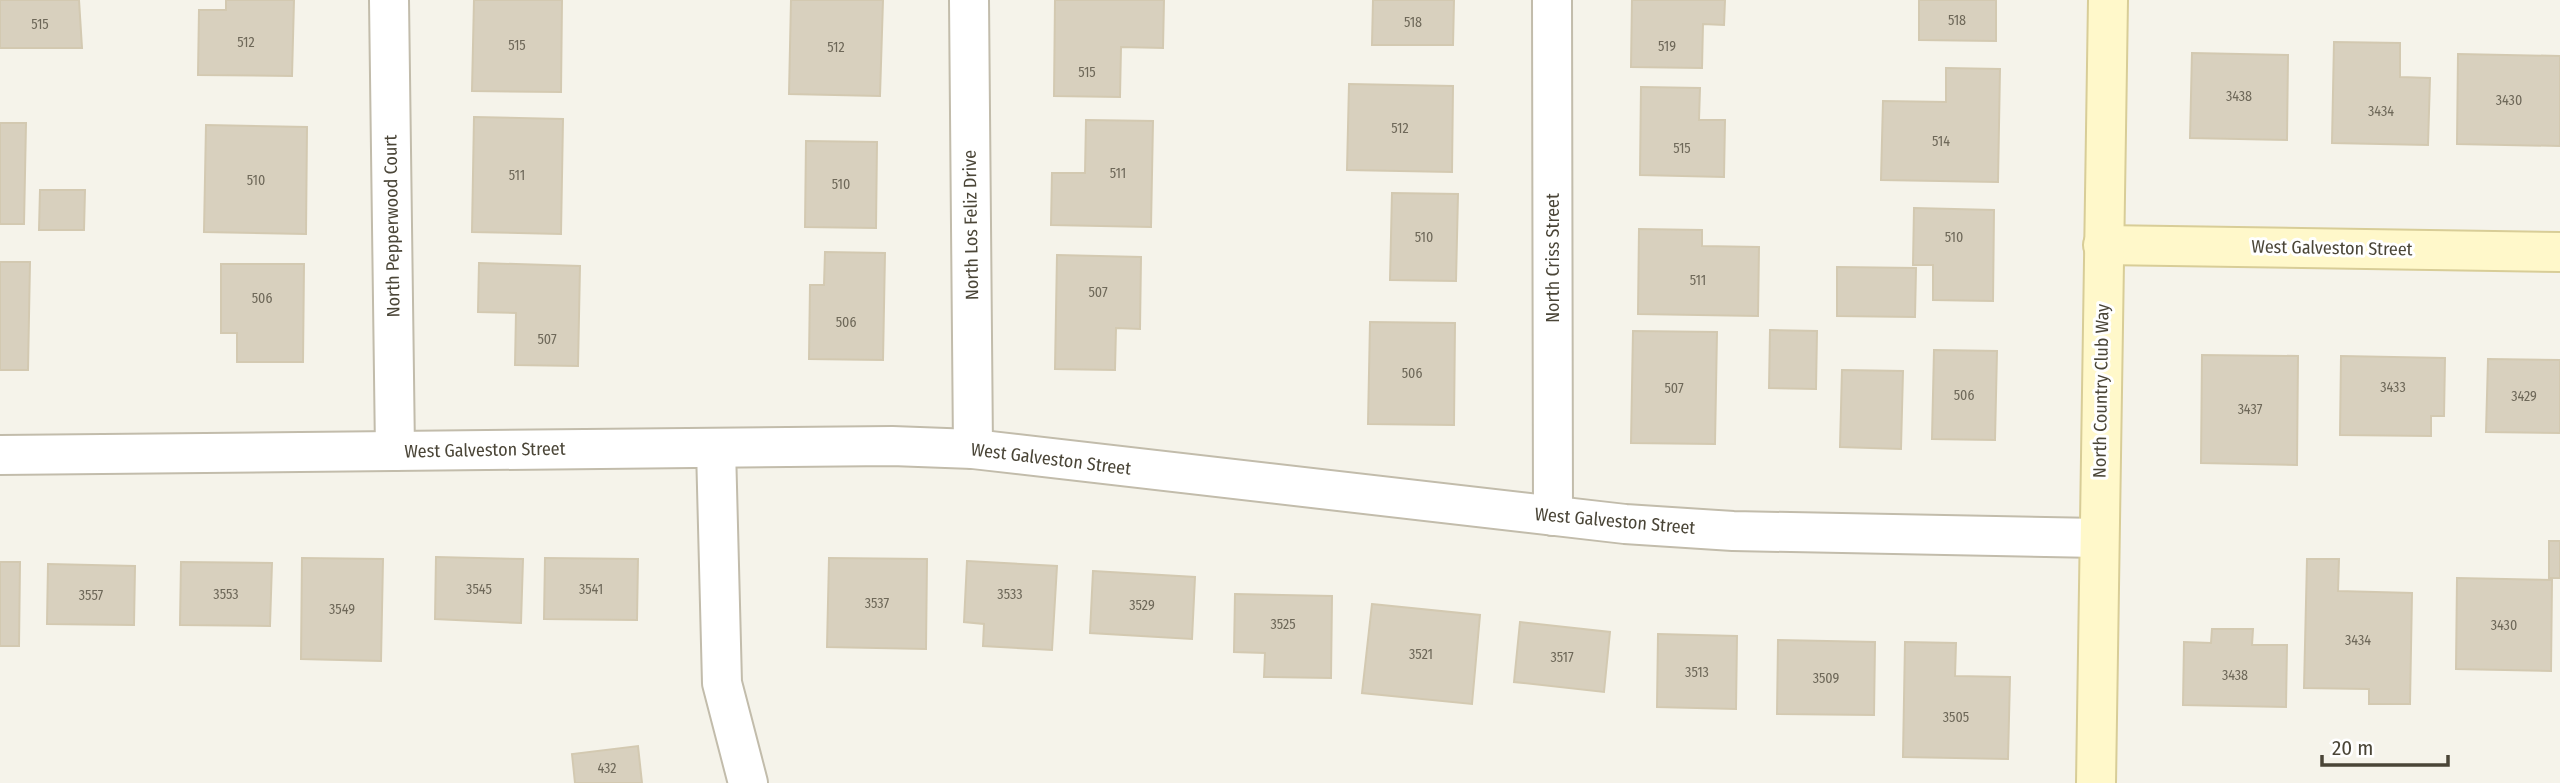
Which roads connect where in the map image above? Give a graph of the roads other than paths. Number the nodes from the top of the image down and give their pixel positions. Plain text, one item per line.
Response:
1 (389, 0) edge
2 (969, 0) edge
3 (1552, 0) edge
4 (2108, 0) edge
5 (2103, 244) junction
6 (2560, 252) edge
7 (716, 448) junction
8 (973, 449) junction
9 (396, 451) junction
10 (0, 454) edge
11 (1553, 516) junction
12 (2099, 538) junction
13 (748, 783) edge
14 (2096, 783) edge

1 - 9 street, North Pepperwood Court
2 - 8 street, North Los Feliz Drive
3 - 11 street, North Criss Street
4 - 5 street, North Country Club Way
5 - 6 street, West Galveston Street
5 - 12 street, North Country Club Way
7 - 8 street, West Galveston Street
7 - 9 street, West Galveston Street
7 - 13 street
8 - 11 street, West Galveston Street
9 - 10 street, West Galveston Street
11 - 12 street, West Galveston Street
12 - 14 street, North Country Club Way

